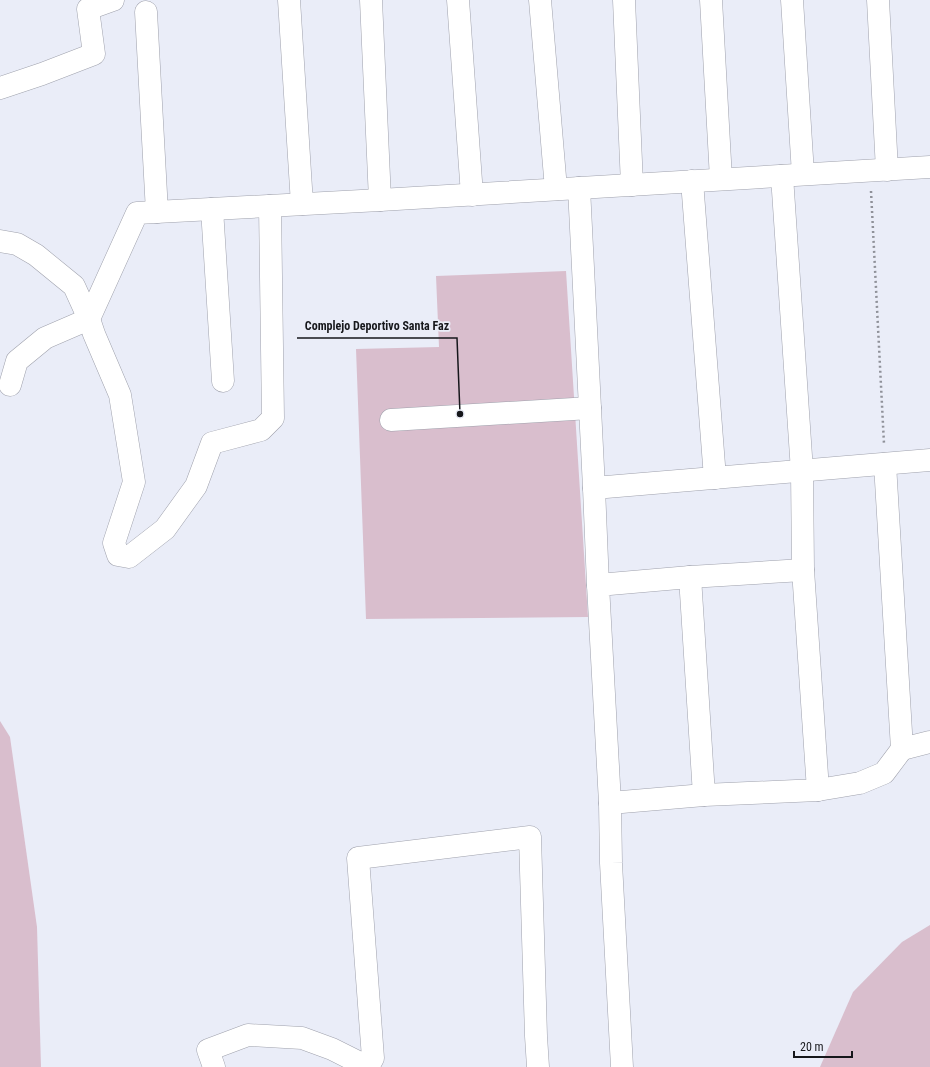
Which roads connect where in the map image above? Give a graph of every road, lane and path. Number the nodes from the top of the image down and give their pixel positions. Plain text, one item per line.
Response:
1 (113, 0) edge
2 (289, 0) edge
3 (371, 0) edge
4 (458, 0) edge
5 (540, 0) edge
6 (624, 0) edge
7 (710, 0) edge
8 (792, 0) edge
9 (878, 0) edge
10 (146, 12) dead end
11 (0, 88) edge
12 (930, 167) edge
13 (879, 170) junction
14 (793, 175) junction
15 (721, 179) junction
16 (692, 181) junction
17 (632, 185) junction
18 (580, 188) junction
19 (556, 190) junction
20 (472, 195) junction
21 (380, 200) junction
22 (302, 204) junction
23 (270, 206) junction
24 (212, 209) junction
25 (147, 213) junction
26 (0, 241) edge
27 (89, 319) junction
28 (223, 381) dead end
29 (10, 385) dead end
30 (590, 408) junction
31 (391, 420) dead end
32 (930, 460) edge
33 (885, 464) junction
34 (802, 471) junction
35 (715, 478) junction
36 (594, 488) junction
37 (804, 570) junction
38 (690, 577) junction
39 (598, 585) junction
40 (930, 742) edge
41 (902, 749) junction
42 (818, 790) junction
43 (704, 796) junction
44 (610, 803) junction
45 (214, 1067) edge
46 (538, 1067) edge
47 (622, 1067) edge

1 - 11 street
2 - 22 street
3 - 21 street
4 - 20 street
5 - 19 street
6 - 17 street
7 - 15 street
8 - 14 street
9 - 13 street
10 - 25 street
12 - 13 street
13 - 14 street
13 - 33 path
14 - 15 street
14 - 34 street
15 - 16 street
16 - 17 street
16 - 35 street
17 - 18 street
18 - 19 street
18 - 30 street
19 - 20 street
20 - 21 street
21 - 22 street
22 - 23 street
23 - 24 street
23 - 27 street
24 - 25 street
24 - 28 street
25 - 27 street
26 - 27 street
27 - 29 street
30 - 31 street
30 - 36 street
32 - 33 street
33 - 34 street
33 - 41 street
34 - 35 street
34 - 37 street
35 - 36 street
36 - 39 street
37 - 38 street
37 - 42 street
38 - 39 street
38 - 43 street
39 - 44 street
40 - 41 street
41 - 42 street
42 - 43 street
43 - 44 street
44 - 47 street
45 - 46 street

